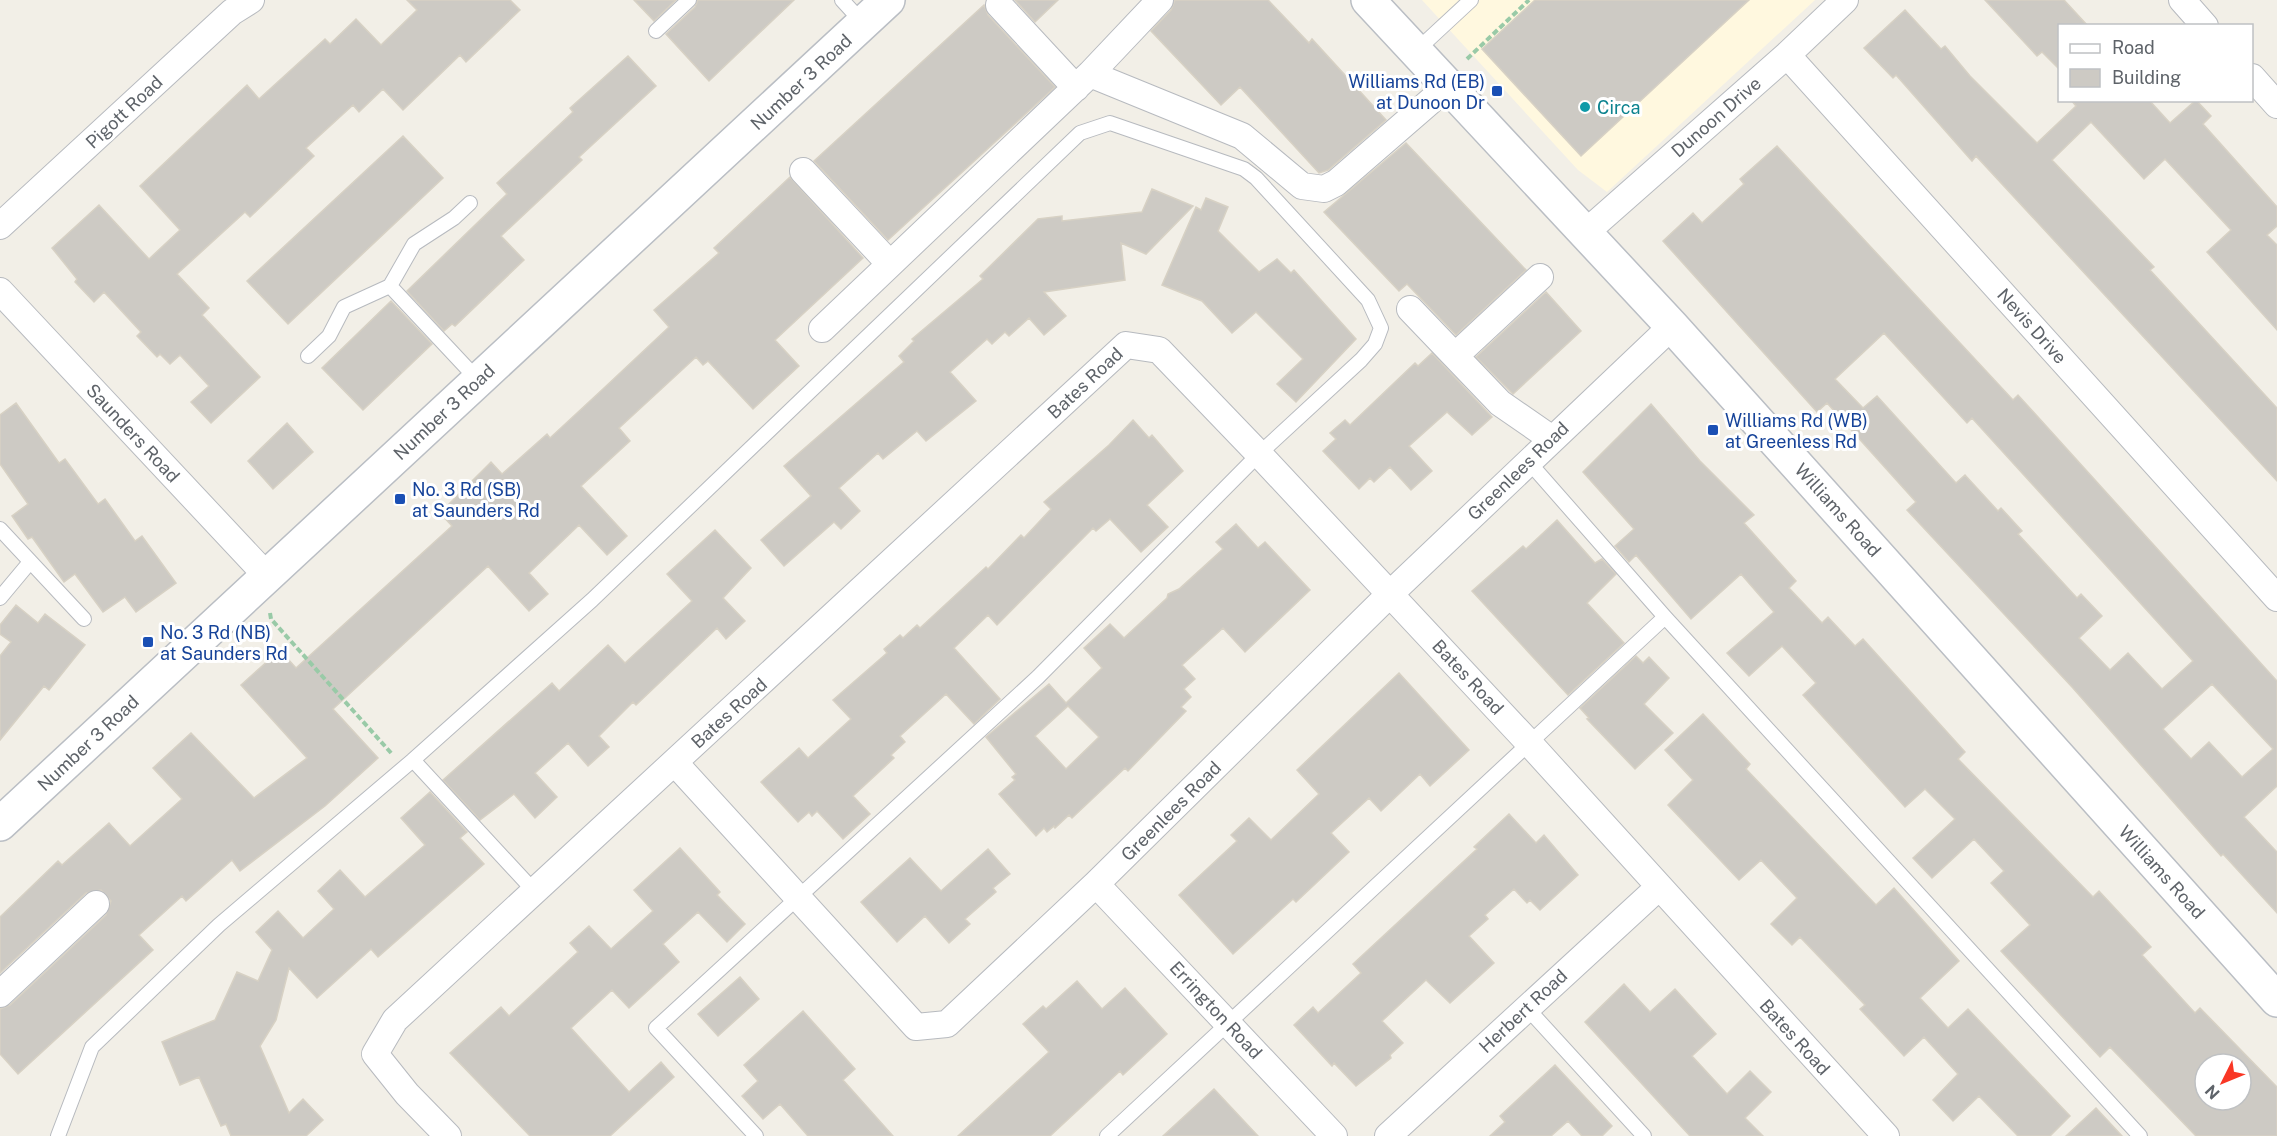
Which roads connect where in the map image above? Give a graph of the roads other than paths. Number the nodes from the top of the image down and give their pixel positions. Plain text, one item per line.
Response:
1 (251, 0) edge
2 (689, 0) edge
3 (888, 0) edge
4 (1160, 0) edge
5 (1368, 0) edge
6 (1845, 0) edge
7 (2182, 0) edge
8 (1468, 1) edge
9 (999, 5) dead end
10 (853, 12) edge
11 (2203, 24) edge
12 (656, 31) dead end
13 (1416, 51) junction
14 (1787, 55) junction
15 (2253, 77) edge
16 (1083, 81) junction
17 (1448, 86) junction
18 (2277, 105) edge
19 (803, 171) dead end
20 (470, 203) dead end
21 (0, 226) edge
22 (1585, 232) junction
23 (890, 264) junction
24 (1540, 277) dead end
25 (390, 286) junction
26 (0, 291) edge
27 (1410, 309) dead end
28 (1672, 326) junction
29 (822, 329) dead end
30 (308, 356) dead end
31 (1455, 356) junction
32 (478, 380) junction
33 (1552, 439) junction
34 (1259, 454) junction
35 (1528, 461) junction
36 (0, 529) edge
37 (30, 562) junction
38 (267, 576) junction
39 (1391, 593) junction
40 (0, 598) edge
41 (2277, 598) edge
42 (1665, 617) junction
43 (84, 620) dead end
44 (1530, 744) junction
45 (413, 760) junction
46 (675, 763) junction
47 (0, 825) edge
48 (1096, 884) junction
49 (1659, 887) junction
50 (535, 892) junction
51 (797, 899) junction
52 (96, 904) dead end
53 (0, 994) edge
54 (2277, 1000) edge
55 (1527, 1008) junction
56 (1229, 1023) junction
57 (58, 1136) edge
58 (448, 1136) edge
59 (756, 1136) edge
60 (1107, 1136) edge
61 (1334, 1136) edge
62 (1388, 1136) edge
63 (1644, 1136) edge
64 (1886, 1136) edge
65 (2140, 1136) edge

1 - 21 street, Pigott Road
2 - 12 lane
3 - 10 street, Number 3 Road
4 - 16 street
5 - 13 street, Williams Road
6 - 14 street, Dunoon Drive
7 - 11 street
8 - 13 lane
9 - 16 street
10 - 32 street, Number 3 Road
13 - 17 street, Williams Road
14 - 22 street, Dunoon Drive
14 - 41 street, Nevis Drive
15 - 18 street
16 - 17 street
16 - 23 street
17 - 22 street, Williams Road
19 - 23 street
20 - 25 lane
22 - 28 street, Williams Road
23 - 29 street
24 - 31 street
25 - 30 lane
25 - 32 lane
26 - 38 street, Saunders Road
27 - 31 street
28 - 33 street, Greenlees Road
28 - 54 street, Williams Road
31 - 33 street
32 - 38 street, Number 3 Road
33 - 35 street, Greenlees Road
34 - 39 street, Bates Road
34 - 45 lane
34 - 46 street, Bates Road
34 - 51 lane
35 - 39 street, Greenlees Road
35 - 42 lane
36 - 37 lane
37 - 40 lane
37 - 43 lane
38 - 47 street, Number 3 Road
39 - 44 street, Bates Road
39 - 48 street, Greenlees Road
42 - 44 lane
42 - 65 lane
44 - 49 street, Bates Road
44 - 56 lane
45 - 50 lane
45 - 57 lane
46 - 50 street, Bates Road
46 - 51 street, Greenlees Road
48 - 51 street, Greenlees Road
48 - 56 street, Errington Road
49 - 55 street, Herbert Road
49 - 64 street, Bates Road
50 - 58 street, Bates Road
51 - 59 lane
52 - 53 street
55 - 62 street, Herbert Road
55 - 63 lane
56 - 60 lane
56 - 61 street, Errington Road

